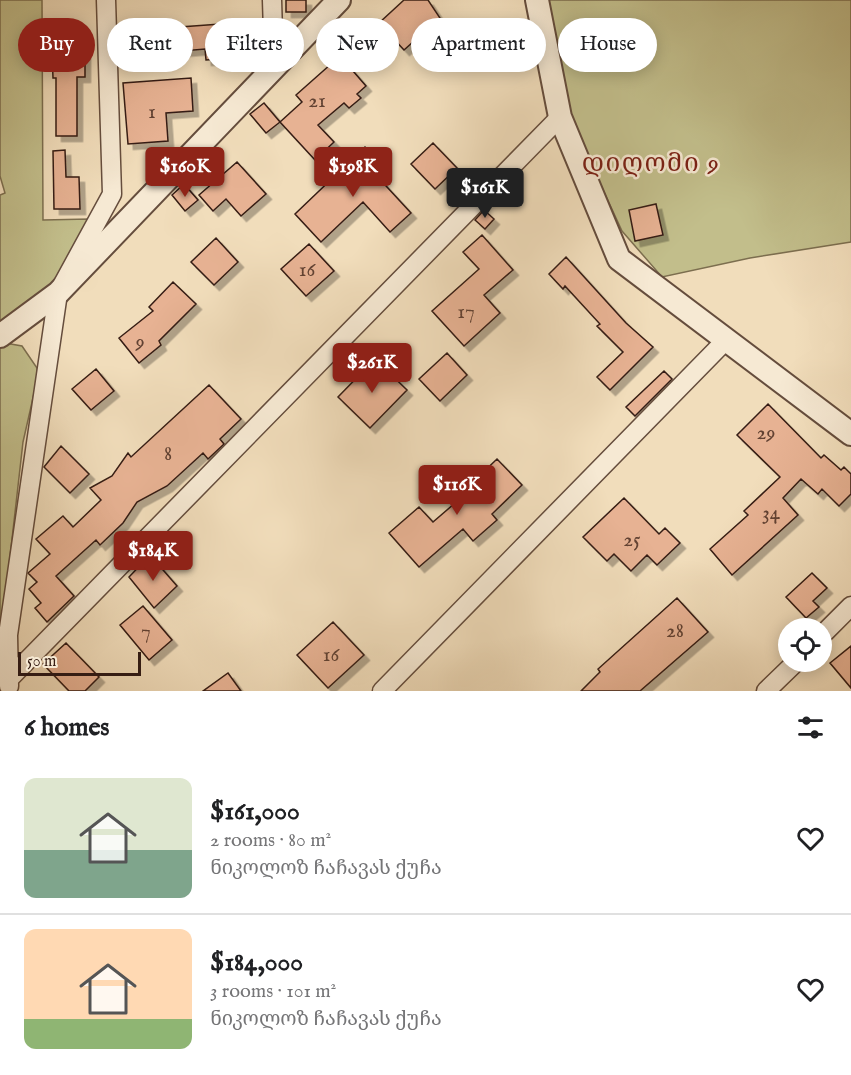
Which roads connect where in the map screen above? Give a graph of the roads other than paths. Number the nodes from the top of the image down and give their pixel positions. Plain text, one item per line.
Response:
1 (106, 0) edge
2 (272, 0) edge
3 (339, 0) edge
4 (537, 0) edge
5 (273, 18) edge
6 (304, 35) edge
7 (267, 72) edge
8 (560, 117) junction
9 (58, 293) junction
10 (0, 336) edge
11 (727, 339) junction
12 (851, 434) edge
13 (851, 606) edge
14 (832, 625) edge
15 (786, 672) edge
16 (9, 685) edge
17 (382, 691) edge
18 (766, 691) edge

1 - 9 street
2 - 5 street
3 - 6 street
4 - 8 street
7 - 9 street
8 - 11 street
8 - 16 street
9 - 10 street
9 - 16 street
11 - 12 street
11 - 17 street
13 - 14 street
15 - 18 street

